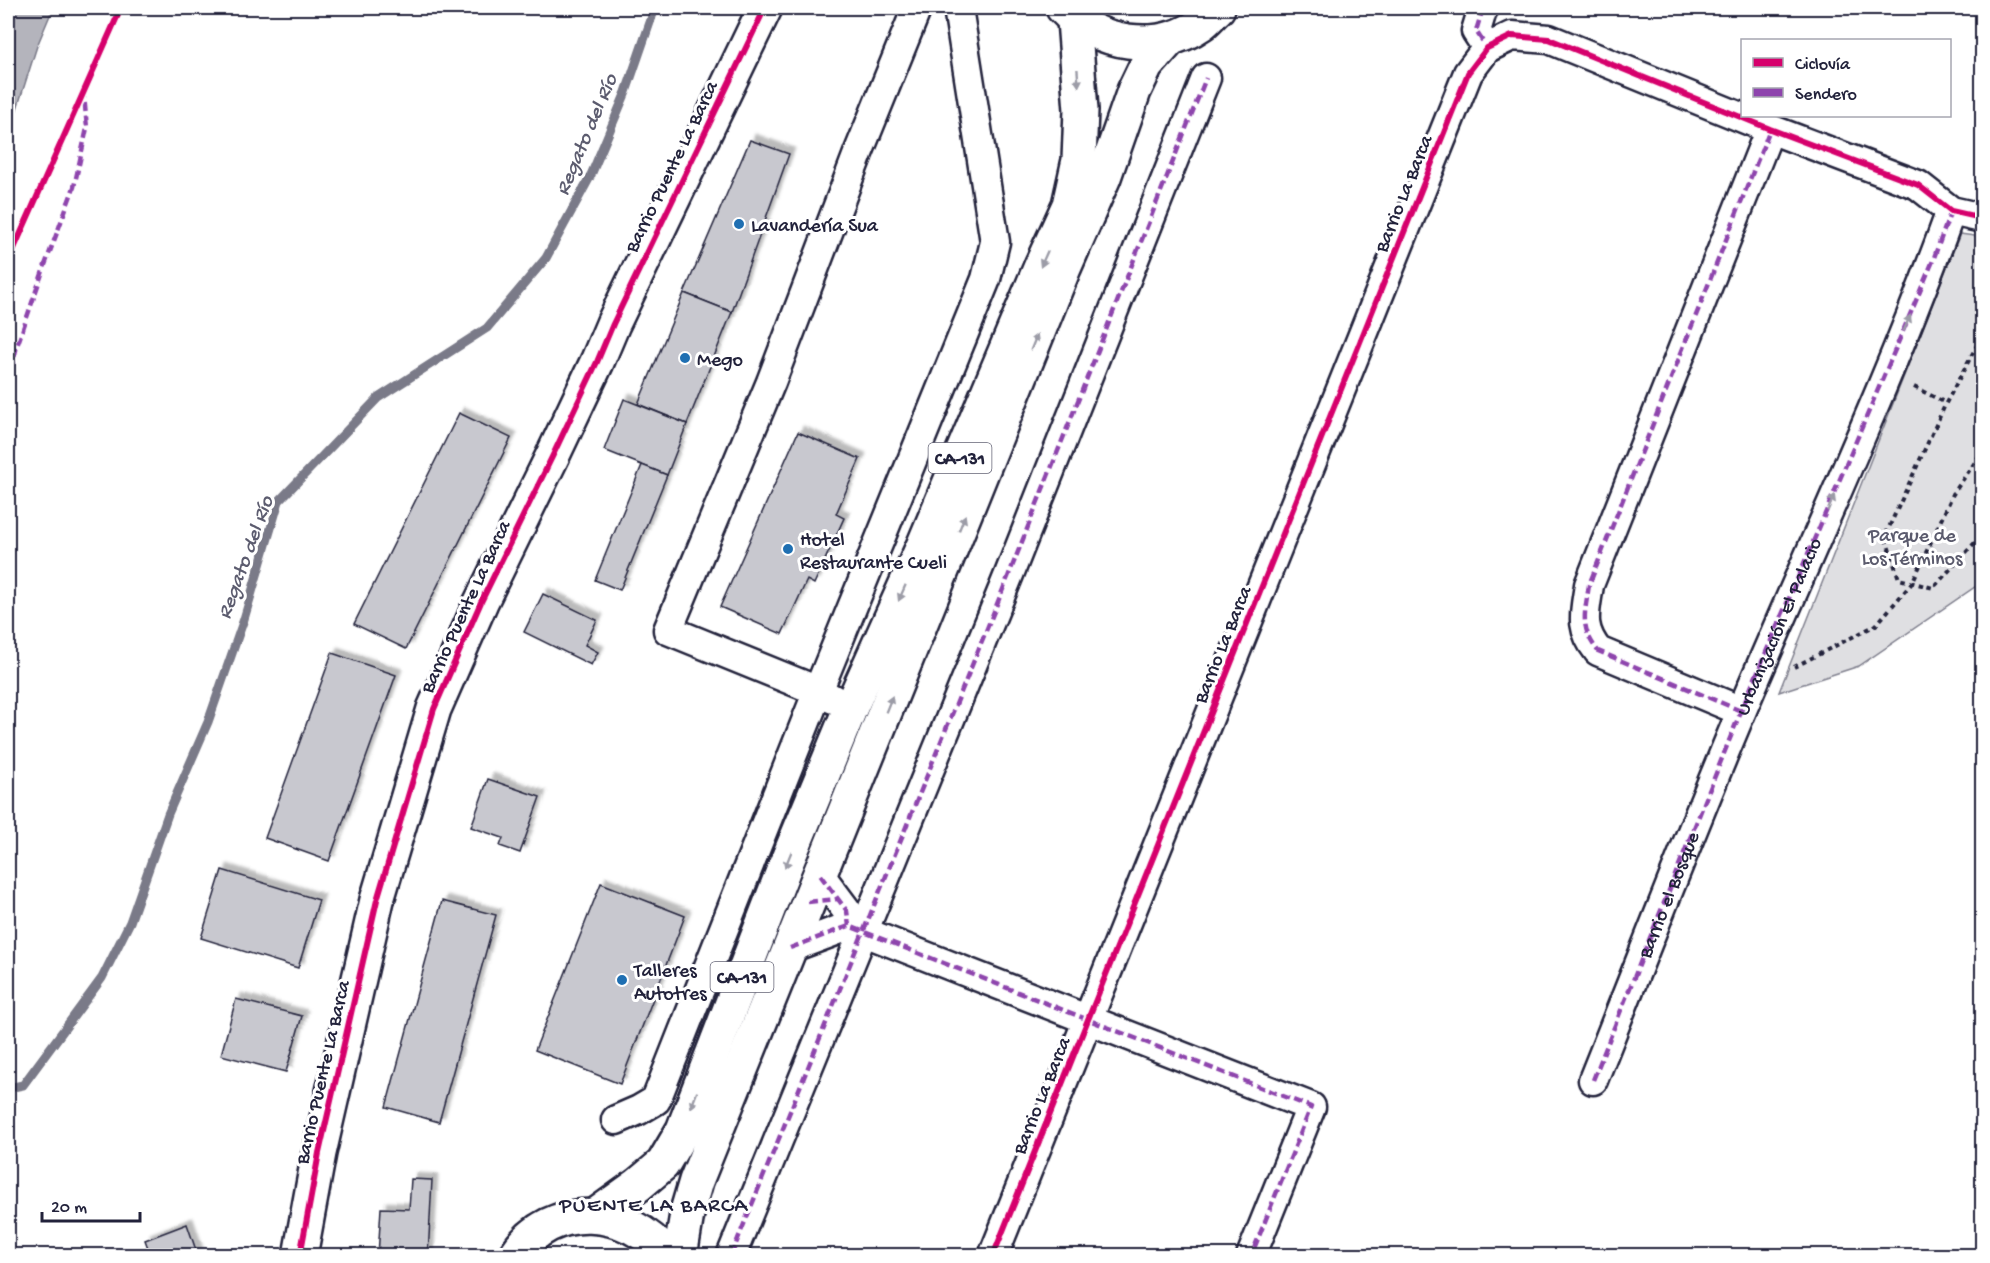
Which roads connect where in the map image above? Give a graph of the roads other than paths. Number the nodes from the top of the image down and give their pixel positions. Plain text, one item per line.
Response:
1 (765, 8) edge
2 (917, 8) edge
3 (958, 8) edge
4 (1218, 8) edge
5 (1483, 8) edge
6 (1069, 14) edge
7 (1170, 39) junction
8 (1486, 48) junction
9 (1206, 78) dead end
10 (1770, 129) junction
11 (1951, 211) junction
12 (1983, 218) edge
13 (818, 691) junction
14 (850, 709) junction
15 (1741, 711) junction
16 (822, 892) junction
17 (856, 928) junction
18 (790, 948) junction
19 (1088, 1020) junction
20 (709, 1061) junction
21 (1593, 1080) dead end
22 (616, 1120) dead end
23 (595, 1216) junction
24 (300, 1256) edge
25 (515, 1256) edge
26 (667, 1256) edge
27 (680, 1256) edge
28 (731, 1256) edge
29 (993, 1256) edge
30 (1251, 1256) edge

1 - 24 main road, Barrio Puente La Barca
2 - 13 street
3 - 13 street
4 - 7 main road
5 - 8 street
6 - 7 main road
6 -> 14 main road, CA-131
16 -> 7 main road, CA-131
8 - 10 street
8 - 19 street, Barrio La Barca
9 - 17 street
10 - 11 street
10 - 15 street, Urbanización El Palacio
11 - 12 street
15 -> 11 street, Urbanización El Palacio
13 - 14 street
13 - 22 street
14 - 16 main road
14 -> 20 main road, CA-131
15 - 21 street, Barrio el Bosque
16 - 17 street
16 - 18 main road, CA-131
16 - 20 main road
17 - 18 street
17 - 19 street, Barrio La Barca
17 - 28 street
18 - 27 main road, CA-131
19 - 29 street, Barrio La Barca
19 - 30 street, Barrio La Barca
20 -> 23 main road, CA-131
23 - 25 main road, CA-131
23 - 26 main road, CA-131

